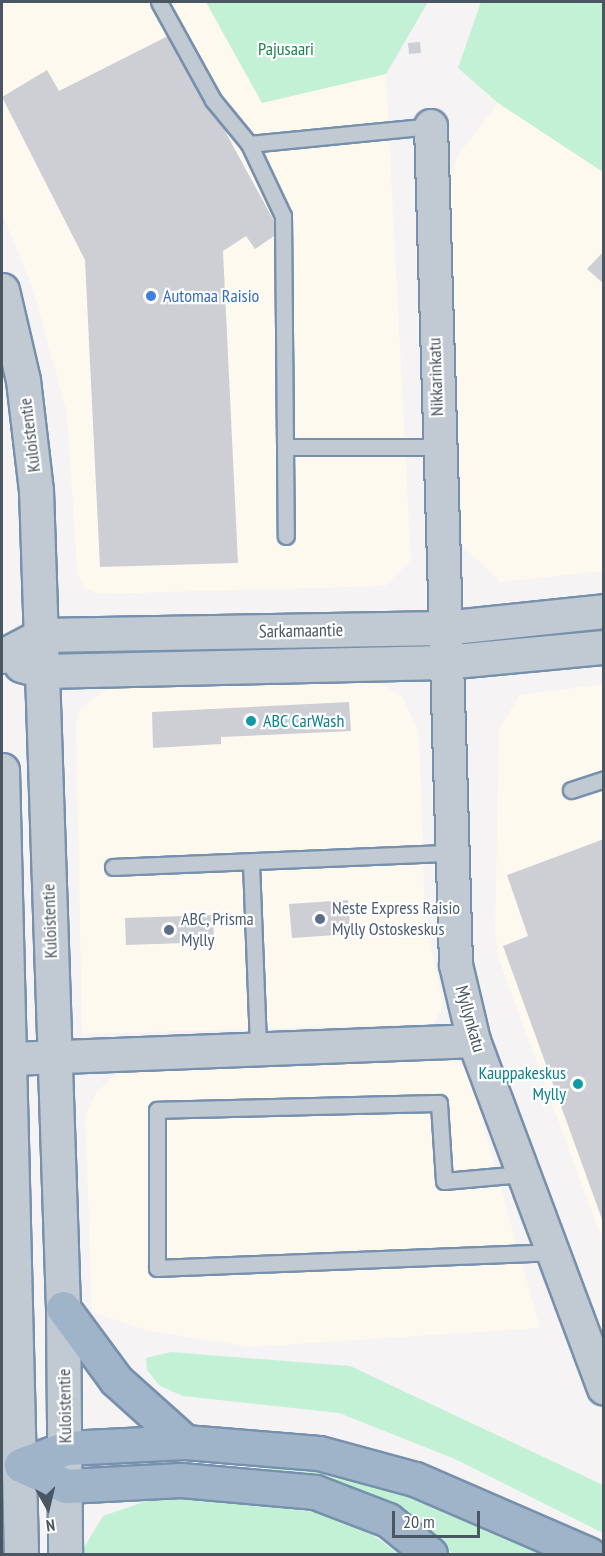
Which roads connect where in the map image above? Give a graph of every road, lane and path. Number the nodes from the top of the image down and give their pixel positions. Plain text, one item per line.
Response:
1 (159, 2) edge
2 (431, 126) joint
3 (249, 144) junction
4 (2, 290) edge
5 (7, 328) edge
6 (285, 447) junction
7 (439, 447) junction
8 (285, 536) dead end
9 (603, 611) edge
10 (443, 628) junction
11 (42, 635) junction
12 (603, 646) edge
13 (2, 658) edge
14 (444, 663) junction
15 (43, 671) junction
16 (2, 770) edge
17 (603, 779) edge
18 (572, 790) dead end
19 (450, 853) junction
20 (252, 863) junction
21 (113, 867) dead end
22 (3, 880) edge
23 (474, 1041) junction
24 (258, 1049) junction
25 (55, 1058) junction
26 (10, 1059) junction
27 (522, 1174) junction
28 (550, 1252) junction
29 (63, 1308) junction
30 (600, 1376) edge
31 (185, 1442) junction
32 (66, 1448) junction
33 (11, 1465) edge
34 (66, 1486) junction
35 (21, 1554) edge
36 (65, 1554) edge
37 (430, 1554) edge
38 (588, 1554) edge

1 - 3 lane
2 - 3 lane
2 - 7 street, Nikkarinkatu
3 - 6 lane
4 - 5 street, Kuloistentie
5 - 11 street, Kuloistentie
6 - 7 lane
6 - 8 lane
7 - 10 street, Nikkarinkatu
9 - 10 street, Sarkamaantie
10 - 11 street, Sarkamaantie
10 - 14 street, Myllynkatu
11 - 13 street, Sarkamaantie
11 - 15 street, Kuloistentie
12 - 14 street, Sarkamaantie
13 - 15 street, Sarkamaantie
14 - 15 street, Sarkamaantie
14 - 19 street, Myllynkatu
15 - 25 street, Kuloistentie
16 - 22 street
17 - 18 lane
19 - 20 lane
19 - 23 street, Myllynkatu
20 - 21 lane
20 - 24 lane
22 - 26 street
23 - 24 street
23 - 27 street, Myllynkatu
24 - 25 street
25 - 26 street
25 - 29 street, Kuloistentie
26 - 33 street
27 - 28 street, Myllynkatu
27 - 28 lane
28 - 30 street, Myllynkatu
29 - 31 highway
29 - 32 street, Kuloistentie
31 - 32 highway
31 - 38 highway
32 - 33 highway
32 - 34 street, Kuloistentie
33 - 34 highway
33 - 35 street
34 - 36 street, Kuloistentie
34 - 37 highway

